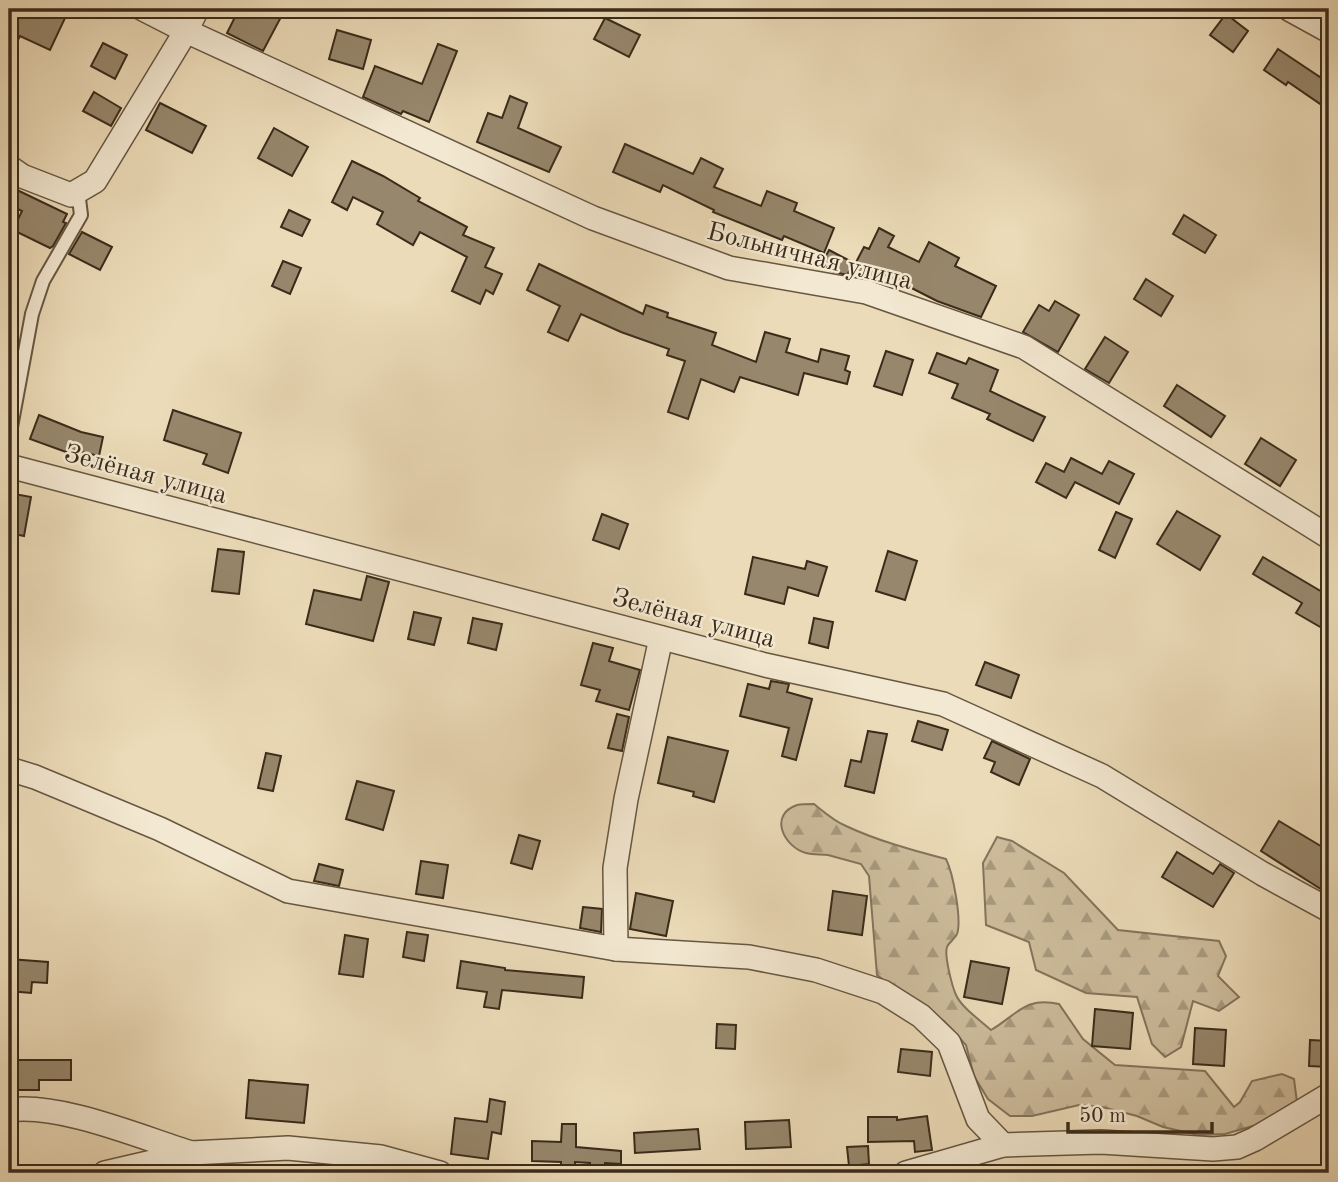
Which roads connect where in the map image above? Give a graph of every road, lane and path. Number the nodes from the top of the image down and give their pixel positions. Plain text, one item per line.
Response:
1 (143, 9) edge
2 (197, 9) edge
3 (1289, 9) edge
4 (186, 31) junction
5 (1329, 31) edge
6 (9, 167) edge
7 (78, 191) junction
8 (9, 438) edge
9 (9, 466) edge
10 (1329, 537) edge
11 (661, 638) junction
12 (9, 769) edge
13 (1329, 910) edge
14 (616, 948) junction
15 (1329, 1095) edge
16 (9, 1110) edge
17 (1003, 1145) junction
18 (191, 1153) junction
19 (106, 1173) edge
20 (440, 1173) edge
21 (906, 1173) edge

1 - 4 street, Больничная улица
2 - 4 street
3 - 5 street
4 - 7 street
4 - 10 street, Больничная улица
6 - 7 street
7 - 8 lane
9 - 11 street, Зелёная улица
11 - 13 street, Зелёная улица
11 - 14 street
12 - 14 street
14 - 17 street
15 - 17 street
16 - 18 street
17 - 21 street
18 - 19 street
18 - 20 street

